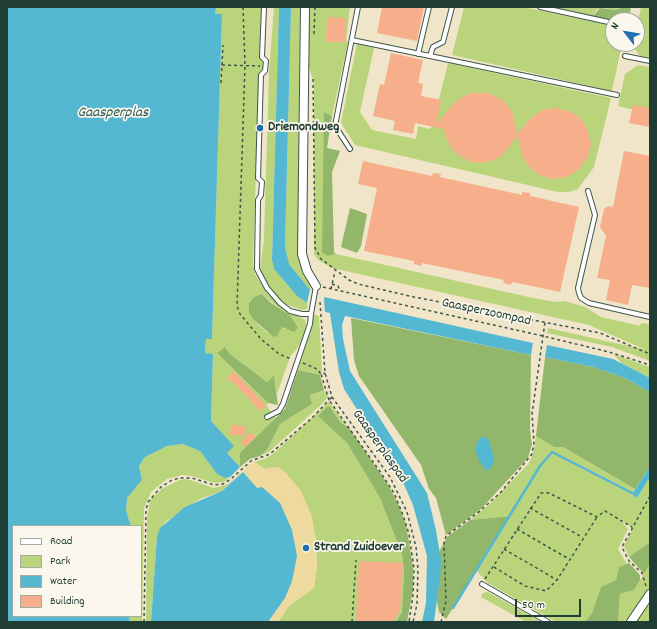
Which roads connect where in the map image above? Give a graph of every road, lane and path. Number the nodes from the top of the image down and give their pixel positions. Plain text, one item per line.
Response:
1 (264, 7) edge
2 (305, 7) edge
3 (358, 7) edge
4 (428, 7) edge
5 (452, 7) edge
6 (540, 7) edge
7 (605, 21) edge
8 (352, 40) junction
9 (223, 45) dead end
10 (418, 54) junction
11 (430, 56) junction
12 (625, 56) dead end
13 (650, 61) edge
14 (222, 65) junction
15 (266, 66) junction
16 (312, 75) dead end
17 (221, 83) dead end
18 (617, 95) dead end
19 (350, 149) dead end
20 (588, 191) dead end
21 (335, 271) junction
22 (332, 284) junction
23 (316, 286) junction
24 (330, 289) junction
25 (341, 291) junction
26 (311, 314) junction
27 (650, 316) edge
28 (545, 322) junction
29 (543, 336) junction
30 (650, 354) edge
31 (650, 365) edge
32 (321, 374) dead end
33 (332, 397) junction
34 (329, 400) junction
35 (266, 417) dead end
36 (650, 496) edge
37 (530, 508) junction
38 (597, 517) junction
39 (632, 527) junction
40 (517, 529) junction
41 (582, 538) junction
42 (504, 549) junction
43 (569, 559) junction
44 (356, 560) dead end
45 (494, 567) junction
46 (557, 580) junction
47 (482, 584) joint
48 (650, 593) edge
49 (144, 622) edge
50 (352, 622) edge
51 (409, 622) edge
52 (413, 622) edge
53 (441, 622) edge
54 (548, 622) edge
55 (632, 622) edge

1 - 15 lane
2 - 23 street
3 - 8 lane
4 - 10 lane
5 - 11 lane
6 - 7 lane
8 - 10 lane
8 - 19 lane
9 - 14 path
10 - 11 lane
11 - 18 lane
12 - 13 lane
14 - 15 path
14 - 17 path
15 - 26 lane
16 - 21 path
20 - 27 lane
21 - 22 path
21 - 28 path
22 - 24 path
22 - 25 path
23 - 24 path, Gaasperzoompad
23 - 26 lane
23 - 33 path, Gaasperplaspad
24 - 25 path, Gaasperzoompad
25 - 29 path, Gaasperzoompad
26 - 35 lane
28 - 29 path
28 - 30 path
29 - 31 path, Gaasperzoompad
29 - 53 path
32 - 34 path
33 - 34 path
33 - 52 path, Gaasperplaspad
34 - 49 path
34 - 51 path
36 - 39 path
37 - 38 path
37 - 40 path
37 - 41 path
38 - 39 path
38 - 41 path
39 - 48 path
40 - 42 path
40 - 43 path
41 - 43 path
42 - 45 path
42 - 46 path
43 - 46 path
44 - 50 path
45 - 46 path
45 - 47 path
47 - 54 lane
48 - 55 street

